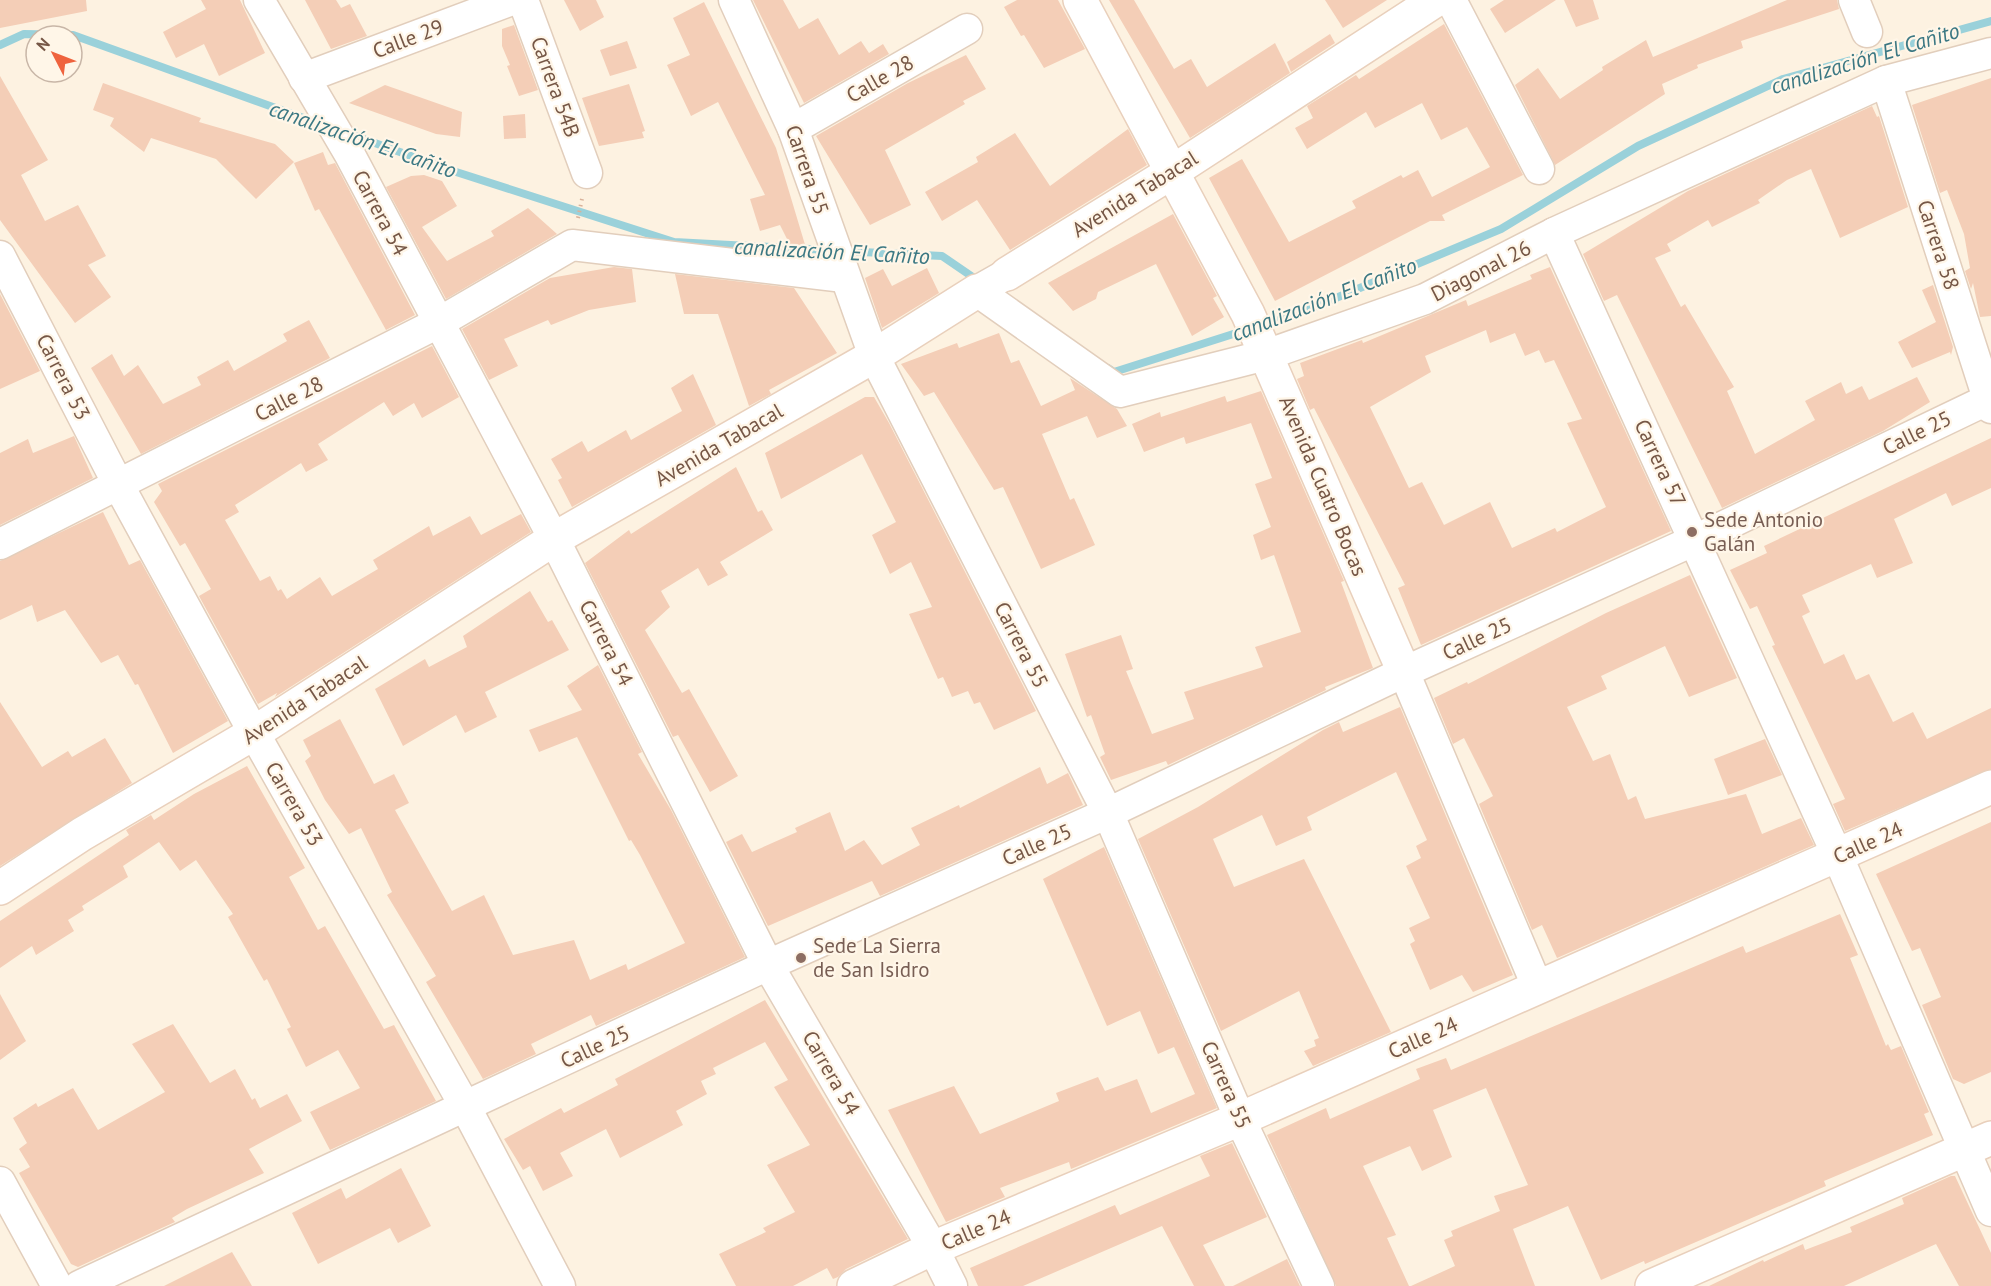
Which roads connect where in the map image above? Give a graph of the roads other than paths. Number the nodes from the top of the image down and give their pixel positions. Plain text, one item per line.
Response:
1 (259, 0) edge
2 (512, 0) edge
3 (523, 0) edge
4 (734, 0) edge
5 (1080, 0) edge
6 (1436, 0) edge
7 (1450, 0) edge
8 (1854, 0) edge
9 (967, 29) dead end
10 (1867, 32) dead end
11 (1991, 53) edge
12 (304, 78) junction
13 (1886, 81) junction
14 (794, 129) junction
15 (1539, 170) dead end
16 (1172, 172) junction
17 (587, 173) road end
18 (1554, 233) junction
19 (0, 256) edge
20 (844, 277) junction
21 (990, 284) junction
22 (438, 323) junction
23 (1261, 343) junction
24 (874, 356) junction
25 (1990, 402) edge
26 (119, 486) junction
27 (554, 539) junction
28 (1695, 540) junction
29 (0, 544) edge
30 (1404, 672) junction
31 (254, 734) junction
32 (1991, 787) edge
33 (1108, 813) junction
34 (1838, 857) junction
35 (0, 888) edge
36 (768, 965) junction
37 (1537, 986) junction
38 (466, 1108) junction
39 (1240, 1119) junction
40 (1978, 1144) edge
41 (0, 1182) edge
42 (1991, 1211) edge
43 (933, 1248) junction
44 (1666, 1283) edge
45 (57, 1286) edge
46 (79, 1286) edge
47 (560, 1286) edge
48 (854, 1286) edge
49 (952, 1286) edge
50 (1319, 1286) edge

1 - 12 street, Carrera 54
2 - 12 street, Calle 29
3 - 17 street, Carrera 54B
4 - 14 street, Carrera 55
5 - 16 street, Avenida Cuatro Bocas
6 - 16 street, Avenida Tabacal
7 - 15 street
8 - 10 street
9 - 14 street, Calle 28
11 - 13 street, Diagonal 26
12 - 22 street, Carrera 54
13 - 18 street, Diagonal 26
13 - 25 street, Carrera 58
14 - 20 street, Carrera 55
16 - 21 street, Avenida Tabacal
16 - 23 street, Avenida Cuatro Bocas
18 - 23 street, Diagonal 26
18 - 28 street, Carrera 57
19 - 26 street, Carrera 53
20 - 22 street, Calle 28
20 - 24 street, Carrera 55
21 - 23 street, Diagonal 26
21 - 24 street, Avenida Tabacal
22 - 26 street, Calle 28
22 - 27 street, Carrera 54
23 - 30 street, Avenida Cuatro Bocas
24 - 27 street, Avenida Tabacal
24 - 33 street, Carrera 55
25 - 28 street, Calle 25
26 - 29 street, Calle 28
26 - 31 street, Carrera 53
27 - 31 street, Avenida Tabacal
27 - 36 street, Carrera 54
28 - 30 street, Calle 25
28 - 34 street, Carrera 57
30 - 33 street, Calle 25
30 - 37 street, Avenida Cuatro Bocas
31 - 35 street, Avenida Tabacal
31 - 38 street, Carrera 53
32 - 34 street, Calle 24
33 - 36 street, Calle 25
33 - 39 street, Carrera 55
34 - 37 street, Calle 24
34 - 40 street, Carrera 57
36 - 38 street, Calle 25
36 - 43 street, Carrera 54
37 - 39 street, Calle 24
38 - 46 street, Calle 25
38 - 47 street, Carrera 53
39 - 43 street, Calle 24
39 - 50 street, Carrera 55
40 - 42 street, Carrera 57
40 - 44 street
41 - 45 street
43 - 48 street, Calle 24
43 - 49 street, Carrera 54

